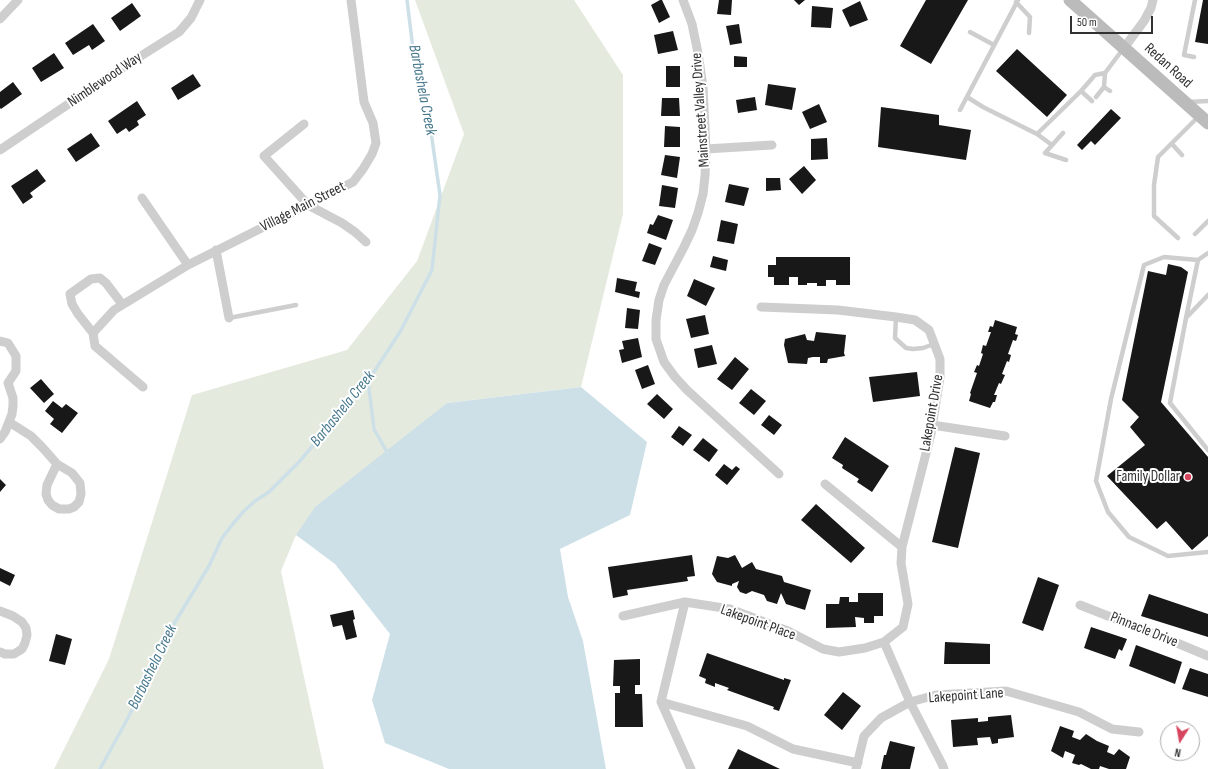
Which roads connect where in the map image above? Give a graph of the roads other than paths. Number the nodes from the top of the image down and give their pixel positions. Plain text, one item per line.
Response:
1 (18, 0) edge
2 (200, 0) edge
3 (351, 0) edge
4 (683, 0) edge
5 (1070, 0) edge
6 (1153, 0) edge
7 (1195, 0) edge
8 (1017, 1) edge
9 (0, 19) edge
10 (970, 32) dead end
11 (1029, 33) dead end
12 (994, 45) junction
13 (1124, 48) junction
14 (1194, 57) dead end
15 (1105, 73) junction
16 (1104, 87) junction
17 (1081, 91) junction
18 (1110, 91) dead end
19 (967, 97) junction
20 (1096, 97) dead end
21 (1092, 101) dead end
22 (1208, 101) edge
23 (1184, 102) junction
24 (960, 110) dead end
25 (1204, 119) edge
26 (304, 124) dead end
27 (1063, 133) dead end
28 (1037, 134) junction
29 (1172, 144) junction
30 (772, 145) dead end
31 (1052, 145) junction
32 (706, 149) junction
33 (0, 150) edge
34 (1182, 155) dead end
35 (1066, 160) dead end
36 (142, 198) dead end
37 (308, 204) junction
38 (1208, 221) edge
39 (1195, 234) dead end
40 (1178, 238) dead end
41 (366, 242) dead end
42 (216, 250) junction
43 (1208, 253) edge
44 (1198, 260) junction
45 (188, 265) junction
46 (1208, 296) edge
47 (122, 304) junction
48 (296, 305) dead end
49 (761, 307) dead end
50 (896, 317) junction
51 (229, 318) joint
52 (1186, 318) junction
53 (93, 334) junction
54 (0, 341) edge
55 (934, 344) junction
56 (4, 382) edge
57 (143, 387) dead end
58 (10, 422) junction
59 (932, 425) junction
60 (1005, 436) dead end
61 (0, 439) edge
62 (1208, 450) edge
63 (57, 464) junction
64 (779, 474) dead end
65 (825, 484) dead end
66 (902, 547) junction
67 (1208, 552) edge
68 (685, 602) junction
69 (1080, 604) dead end
70 (0, 611) edge
71 (623, 616) dead end
72 (884, 642) junction
73 (0, 652) edge
74 (1208, 656) edge
75 (661, 702) junction
76 (910, 702) junction
77 (1139, 732) dead end
78 (857, 766) edge
79 (690, 769) edge
80 (944, 769) edge

1 - 9 street
2 - 33 street, Nimblewood Way
3 - 37 street, Village Main Street
4 - 32 street, Mainstreet Valley Drive
5 - 13 main road, Redan Road
6 - 13 street
7 - 14 lane
8 - 11 lane
8 - 12 lane
10 - 12 lane
12 - 19 lane
13 - 15 lane
13 - 23 main road, Redan Road
15 - 16 lane
15 - 17 lane
16 - 18 lane
16 - 20 lane
17 - 21 lane
17 - 28 lane
19 - 24 lane
19 - 28 lane
22 - 23 lane
23 - 25 main road, Redan Road
25 - 29 lane
26 - 37 street
27 - 31 lane
28 - 31 lane
29 - 34 lane
29 - 40 lane
30 - 32 street
31 - 35 lane
32 - 64 street, Mainstreet Valley Drive
36 - 45 street
37 - 41 street
37 - 42 street, Village Main Street
38 - 39 lane
42 - 45 street, Village Main Street
42 - 51 street
43 - 44 lane
44 - 52 lane
44 - 67 lane
45 - 47 street, Village Main Street
46 - 52 lane
47 - 53 street, Village Main Street
47 - 53 street
48 - 51 lane
49 - 50 street, Lakepoint Drive
50 - 55 street, Lakepoint Drive
50 - 55 lane
52 - 62 lane
53 - 57 street
54 - 56 street
55 - 59 street, Lakepoint Drive
56 - 58 street
58 - 61 street
58 - 63 street
59 - 60 street
59 - 66 street, Lakepoint Drive
63 - 63 street
65 - 66 street
66 - 72 street, Lakepoint Drive
68 - 71 street
68 - 72 street, Lakepoint Place
68 - 75 street
69 - 74 street, Pinnacle Drive
70 - 73 street
72 - 76 street
75 - 78 street, Lakepoint Lane
75 - 79 street
76 - 77 street, Lakepoint Lane
76 - 78 street, Lakepoint Lane
76 - 80 street

